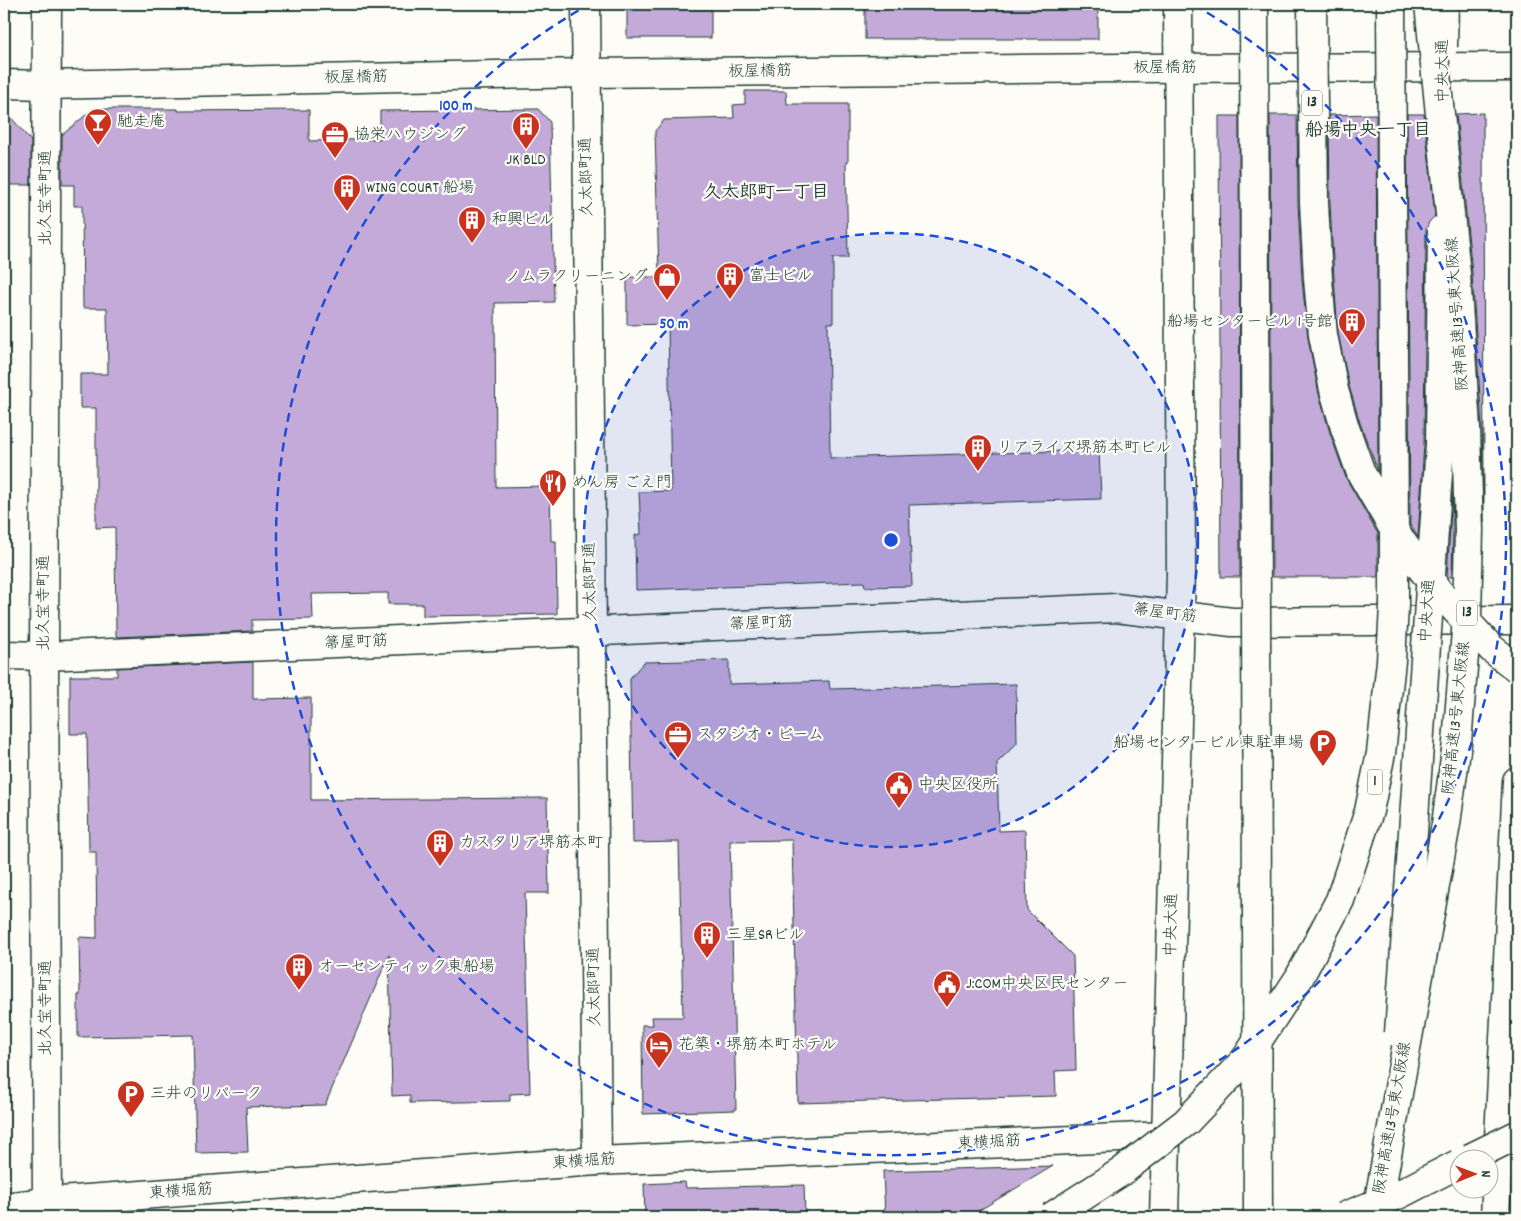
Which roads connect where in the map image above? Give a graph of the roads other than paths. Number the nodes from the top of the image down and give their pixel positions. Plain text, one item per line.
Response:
1 (47, 4) edge
2 (586, 4) edge
3 (1178, 4) edge
4 (1254, 4) edge
5 (1259, 4) edge
6 (1312, 4) edge
7 (1390, 4) edge
8 (1429, 4) edge
9 (1444, 4) edge
10 (1517, 66) edge
11 (1178, 68) junction
12 (586, 73) junction
13 (4, 84) edge
14 (46, 85) junction
15 (1180, 616) junction
16 (1517, 620) edge
17 (592, 632) junction
18 (4, 655) edge
19 (44, 656) junction
20 (1517, 668) edge
21 (1517, 781) edge
22 (1512, 1126) edge
23 (1166, 1136) junction
24 (1483, 1148) edge
25 (597, 1161) junction
26 (1448, 1169) edge
27 (46, 1202) junction
28 (4, 1207) edge
29 (1051, 1217) edge
30 (1164, 1217) edge
31 (1260, 1217) edge
32 (1343, 1217) edge
33 (1376, 1217) edge
34 (1386, 1217) edge
35 (1495, 1217) edge

1 - 14 main road, 北久宝寺町通
2 - 12 main road, 久太郎町通
3 - 11 main road, 中央大通
4 - 31 main road, bridge
5 - 31 main road, bridge
6 - 20 main road, 13, bridge
7 - 29 main road, 1, bridge
8 - 33 main road, 阪神高速13号東大阪線 / 13, bridge
9 - 34 main road, 中央大通, bridge
10 - 11 main road, 板屋橋筋
11 - 12 main road, 板屋橋筋
11 - 15 main road, 中央大通
12 - 14 main road, 板屋橋筋
12 - 17 main road, 久太郎町通
13 - 14 main road, 板屋橋筋
14 - 19 main road, 北久宝寺町通
15 - 16 main road, 箒屋町筋
15 - 17 main road, 箒屋町筋
15 - 23 main road, 中央大通
17 - 19 main road, 箒屋町筋
17 - 25 main road, 久太郎町通
18 - 19 main road, 箒屋町筋
19 - 27 main road, 北久宝寺町通
21 - 22 main road
22 - 24 main road, bridge
22 - 35 main road
23 - 25 main road, 東横堀筋
23 - 30 main road, 中央大通
25 - 27 main road, 東横堀筋
26 - 32 main road, bridge
27 - 28 main road, 東横堀筋

